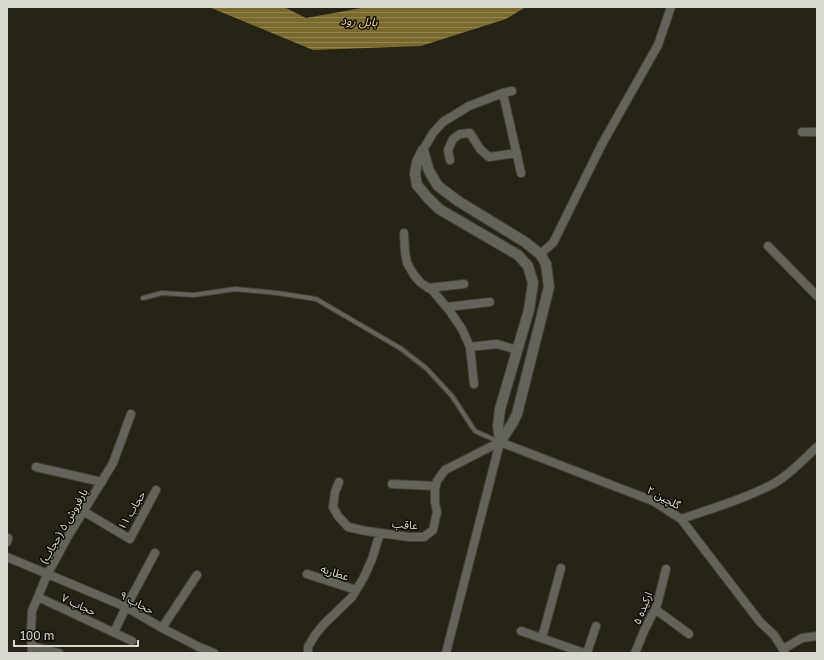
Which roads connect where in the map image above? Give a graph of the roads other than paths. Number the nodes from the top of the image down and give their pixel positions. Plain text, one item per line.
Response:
1 (671, 7) edge
2 (512, 91) dead end
3 (503, 93) junction
4 (802, 132) dead end
5 (817, 132) edge
6 (423, 150) junction
7 (517, 153) junction
8 (450, 160) dead end
9 (521, 173) dead end
10 (404, 233) dead end
11 (768, 246) dead end
12 (540, 254) junction
13 (464, 284) dead end
14 (428, 288) junction
15 (817, 296) edge
16 (144, 298) dead end
17 (490, 302) dead end
18 (447, 308) junction
19 (528, 310) junction
20 (542, 316) junction
21 (470, 347) junction
22 (517, 350) junction
23 (474, 384) dead end
24 (131, 414) dead end
25 (500, 442) junction
26 (817, 447) edge
27 (36, 467) dead end
28 (102, 482) junction
29 (339, 482) dead end
30 (392, 484) dead end
31 (436, 486) junction
32 (156, 490) dead end
33 (83, 511) junction
34 (681, 519) junction
35 (380, 532) junction
36 (156, 553) dead end
37 (7, 557) edge
38 (561, 568) dead end
39 (666, 569) dead end
40 (47, 574) junction
41 (307, 574) dead end
42 (197, 575) dead end
43 (356, 590) junction
44 (38, 597) junction
45 (126, 607) junction
46 (655, 610) junction
47 (596, 626) dead end
48 (162, 628) junction
49 (522, 631) dead end
50 (114, 632) junction
51 (689, 634) dead end
52 (817, 636) edge
53 (542, 638) junction
54 (132, 641) dead end
55 (32, 650) edge
56 (784, 651) edge
57 (59, 653) edge
58 (214, 653) edge
59 (308, 653) edge
60 (446, 653) edge
61 (586, 653) edge
62 (635, 653) edge

1 - 12 street
2 - 3 street
3 - 6 street
3 - 7 street
4 - 5 street
6 - 12 street
6 - 19 street
7 - 8 street
7 - 9 street
10 - 14 street
11 - 15 street
12 - 20 street
13 - 14 street
14 - 18 street
16 - 25 lane
17 - 18 street
18 - 21 street
19 - 20 street
19 - 22 street
20 - 25 street
21 - 22 street
21 - 23 street
22 - 25 street
24 - 28 street, بارفروش ۵ (حجاب)
25 - 31 street
25 - 34 street, گلچین ۲
25 - 60 street
26 - 34 street
27 - 28 street
28 - 33 street, بارفروش ۵ (حجاب)
29 - 35 street, عاقب
30 - 31 street
31 - 35 street, عاقب
32 - 33 street, حجاب ۱۱
33 - 40 street, بارفروش ۵ (حجاب)
34 - 56 street, گلچین ۲
35 - 43 street
36 - 45 street
37 - 40 street, حجاب ۹
38 - 53 street
39 - 46 street, ارکیده ۵
40 - 44 street, بارفروش ۵ (حجاب)
40 - 45 street, حجاب ۹
41 - 43 street, عطاریه
42 - 48 street
43 - 59 street
44 - 50 street, حجاب ۷
44 - 55 street, بارفروش ۵ (حجاب)
45 - 48 street, حجاب ۹
45 - 50 street
46 - 51 street
46 - 62 street, ارکیده ۵
47 - 61 street
48 - 58 street, حجاب ۹
49 - 53 street
50 - 54 street, حجاب ۷
52 - 56 street
53 - 61 street
55 - 57 street

